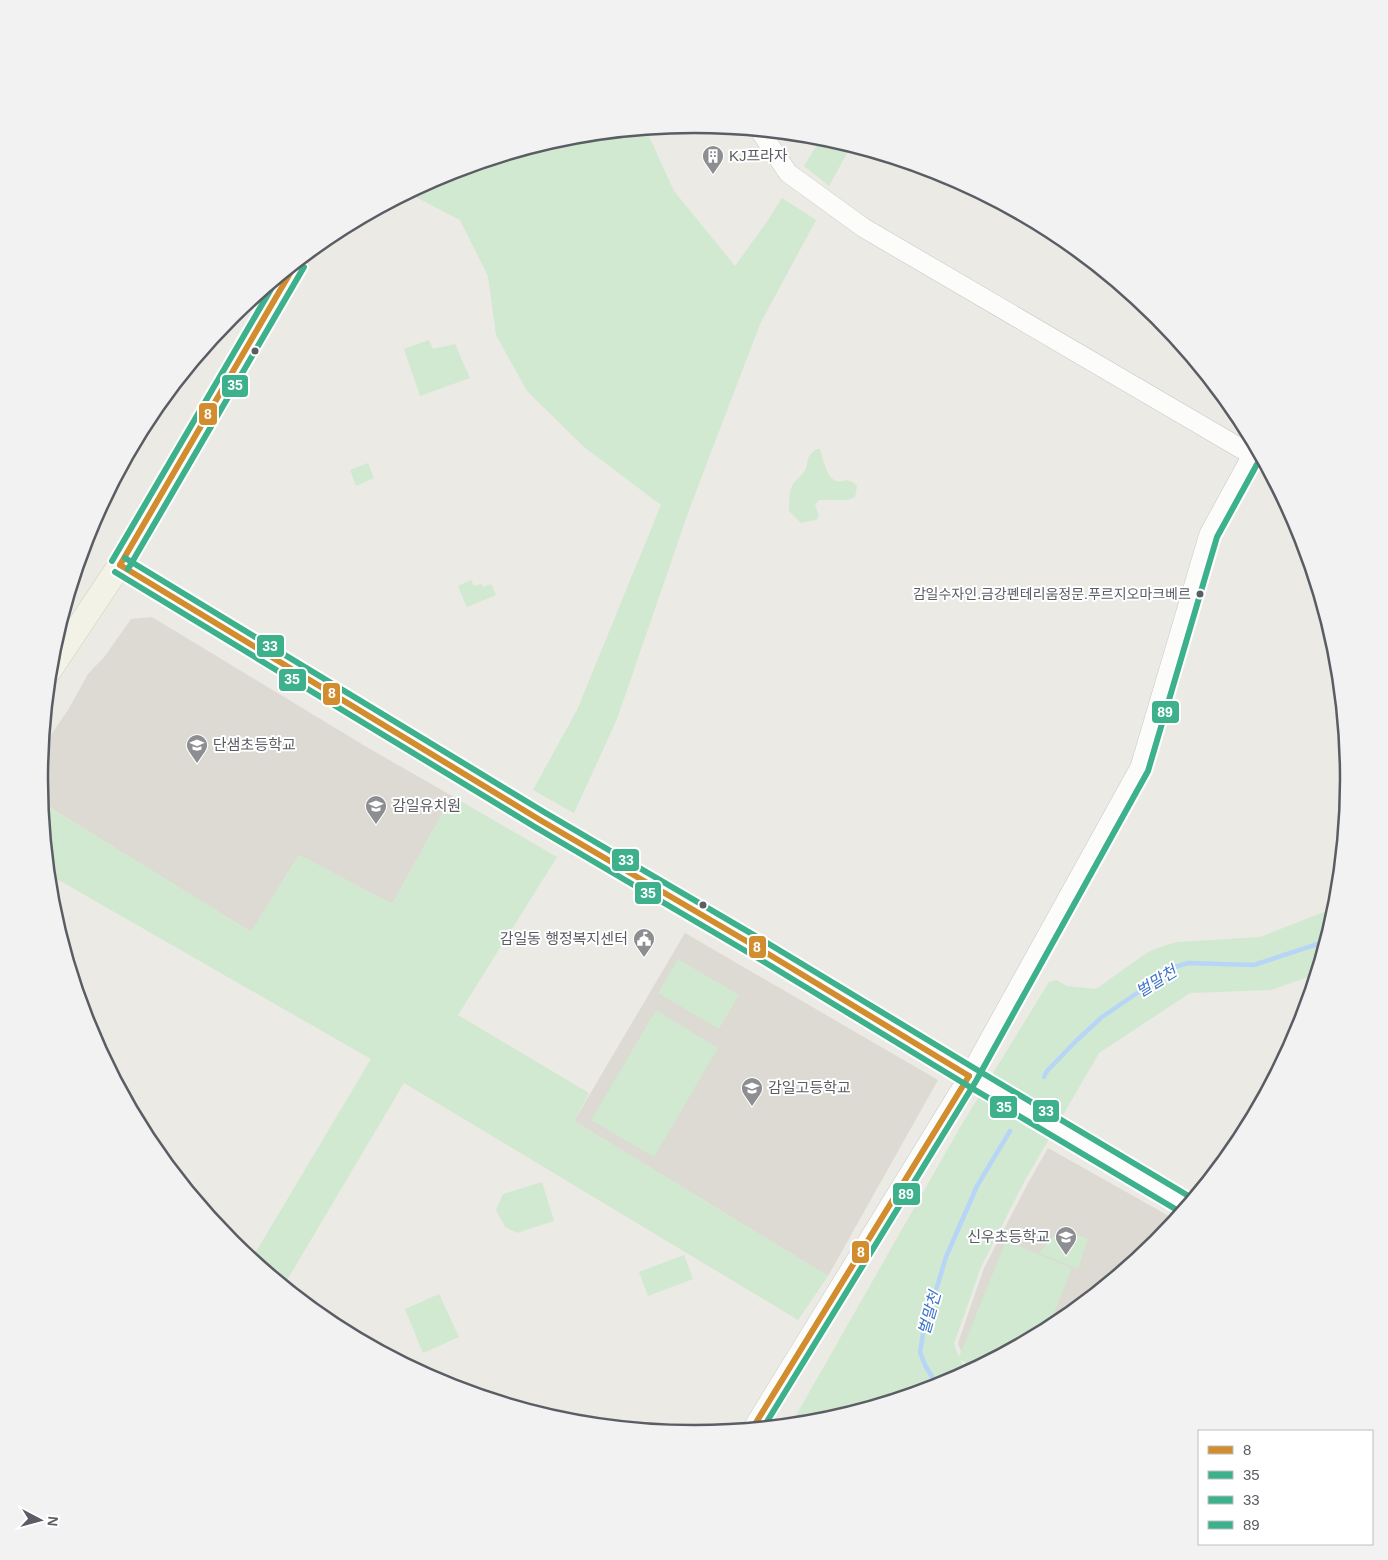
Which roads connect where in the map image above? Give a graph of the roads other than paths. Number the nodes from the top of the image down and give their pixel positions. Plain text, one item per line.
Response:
1 (764, 138) edge
2 (288, 278) edge
3 (1249, 449) edge
4 (1253, 455) edge
5 (120, 565) junction
6 (60, 655) edge
7 (969, 1076) junction
8 (1183, 1203) edge
9 (756, 1423) edge

1 - 3 street
2 - 5 main road
4 - 7 street
5 - 6 main road
5 - 7 street
7 - 8 street
7 - 9 street

